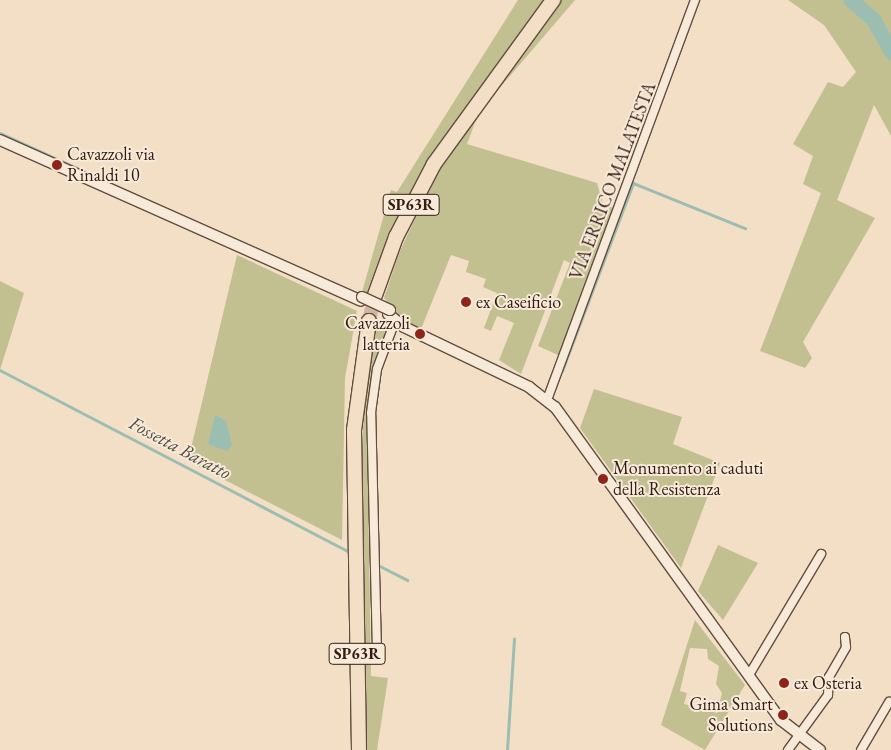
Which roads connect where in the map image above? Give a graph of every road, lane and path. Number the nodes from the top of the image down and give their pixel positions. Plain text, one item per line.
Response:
1 (553, 0) edge
2 (695, 0) edge
3 (0, 140) edge
4 (366, 298) junction
5 (394, 318) junction
6 (369, 321) tunnel mouth
7 (547, 400) junction
8 (821, 554) dead end
9 (846, 637) dead end
10 (377, 651) dead end
11 (749, 675) junction
12 (889, 702) dead end
13 (799, 735) junction
14 (360, 750) edge
15 (788, 750) edge
16 (820, 750) edge
17 (862, 750) edge

1 - 4 highway, SP63R
2 - 7 street, VIA ERRICO MALATESTA
3 - 4 street
4 - 5 street
5 - 7 street
5 - 10 street
6 - 14 highway, SP63R
7 - 11 street
8 - 11 street
9 - 13 street
11 - 13 street
12 - 17 street
13 - 15 street
13 - 16 street

